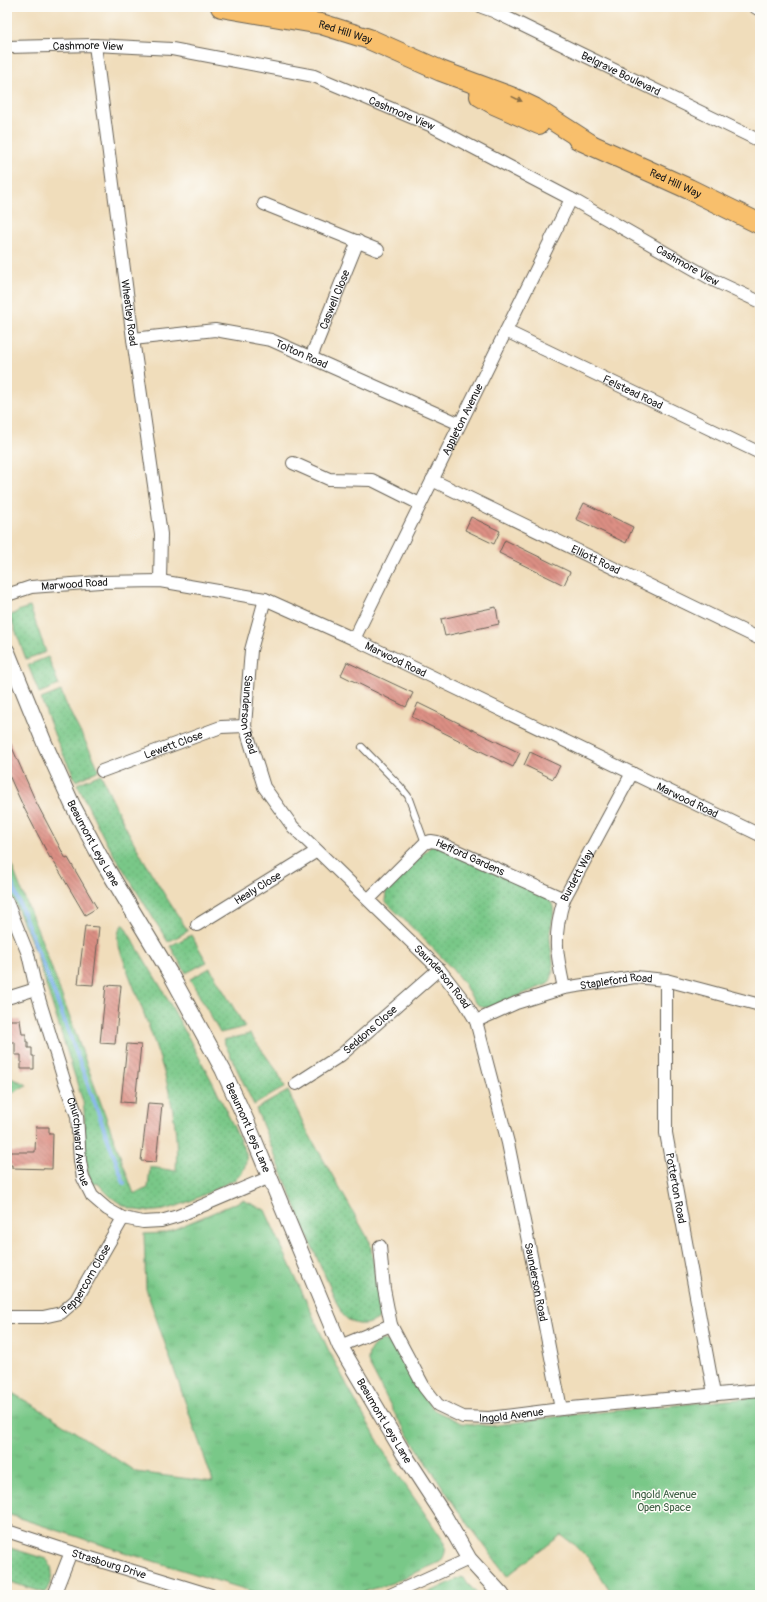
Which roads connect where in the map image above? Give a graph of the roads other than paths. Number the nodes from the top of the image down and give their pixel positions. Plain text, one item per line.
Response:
1 (221, 7) edge
2 (755, 7) edge
3 (490, 8) edge
4 (760, 10) edge
5 (95, 45) junction
6 (7, 47) edge
7 (760, 141) edge
8 (571, 199) junction
9 (264, 204) dead end
10 (760, 224) edge
11 (358, 241) junction
12 (378, 250) dead end
13 (760, 302) edge
14 (506, 331) junction
15 (133, 339) junction
16 (311, 357) junction
17 (460, 424) junction
18 (760, 453) edge
19 (293, 463) dead end
20 (432, 480) junction
21 (420, 504) junction
22 (160, 581) junction
23 (7, 595) edge
24 (265, 599) junction
25 (354, 639) junction
26 (760, 639) edge
27 (7, 651) edge
28 (245, 726) junction
29 (362, 747) dead end
30 (102, 771) dead end
31 (632, 773) junction
32 (760, 835) edge
33 (425, 843) junction
34 (317, 851) junction
35 (369, 899) junction
36 (564, 899) junction
37 (7, 902) edge
38 (198, 925) dead end
39 (439, 968) junction
40 (666, 980) junction
41 (564, 988) junction
42 (36, 989) junction
43 (7, 998) edge
44 (760, 1005) edge
45 (476, 1021) junction
46 (296, 1084) dead end
47 (270, 1177) junction
48 (123, 1218) junction
49 (380, 1246) dead end
50 (7, 1317) edge
51 (391, 1325) junction
52 (340, 1346) junction
53 (760, 1390) edge
54 (714, 1394) junction
55 (561, 1409) junction
56 (7, 1531) edge
57 (71, 1552) junction
58 (470, 1559) junction
59 (54, 1595) edge
60 (212, 1595) edge
61 (390, 1595) edge
62 (502, 1595) edge

1 - 10 highway, Red Hill Way
2 - 4 street
3 - 7 street, Belgrave Boulevard
5 - 6 street, Cashmore View
5 - 8 street, Cashmore View
5 - 15 street, Wheatley Road
8 - 13 street, Cashmore View
8 - 14 street, Appleton Avenue
9 - 11 street
11 - 12 street
11 - 16 street, Caswell Close
14 - 17 street, Appleton Avenue
14 - 18 street, Felstead Road
15 - 16 street, Tolton Road
15 - 22 street, Wheatley Road
16 - 17 street, Tolton Road
17 - 20 street, Appleton Avenue
19 - 21 street
20 - 21 street, Appleton Avenue
20 - 26 street, Elliott Road
21 - 25 street, Appleton Avenue
22 - 23 street, Marwood Road
22 - 24 street, Marwood Road
24 - 25 street, Marwood Road
24 - 28 street, Saunderson Road
25 - 31 street, Marwood Road
27 - 47 street, Beaumont Leys Lane
28 - 30 street, Lewett Close
28 - 34 street, Saunderson Road
29 - 33 lane
31 - 32 street, Marwood Road
31 - 36 street, Burdett Way
33 - 35 street, Hefford Gardens
33 - 36 street, Hefford Gardens
34 - 35 street, Saunderson Road
34 - 38 street, Healy Close
35 - 39 street, Saunderson Road
36 - 41 street, Burdett Way
37 - 42 street, Churchward Avenue
39 - 45 street, Saunderson Road
39 - 46 street, Seddons Close
40 - 41 street, Stapleford Road
40 - 44 street, Stapleford Road
40 - 54 street, Potterton Road
41 - 45 street, Stapleford Road
42 - 43 street
42 - 48 street, Churchward Avenue
45 - 55 street, Saunderson Road
47 - 48 street, Churchward Avenue
47 - 52 street, Beaumont Leys Lane
48 - 50 street, Peppercorn Close
49 - 51 street, Ingold Avenue
51 - 52 street
51 - 55 street, Ingold Avenue
52 - 58 street, Beaumont Leys Lane
53 - 54 street, Ingold Avenue
54 - 55 street, Ingold Avenue
56 - 57 street, Strasbourg Drive
57 - 59 street
57 - 60 street, Strasbourg Drive
58 - 61 street
58 - 62 street, Beaumont Leys Lane

